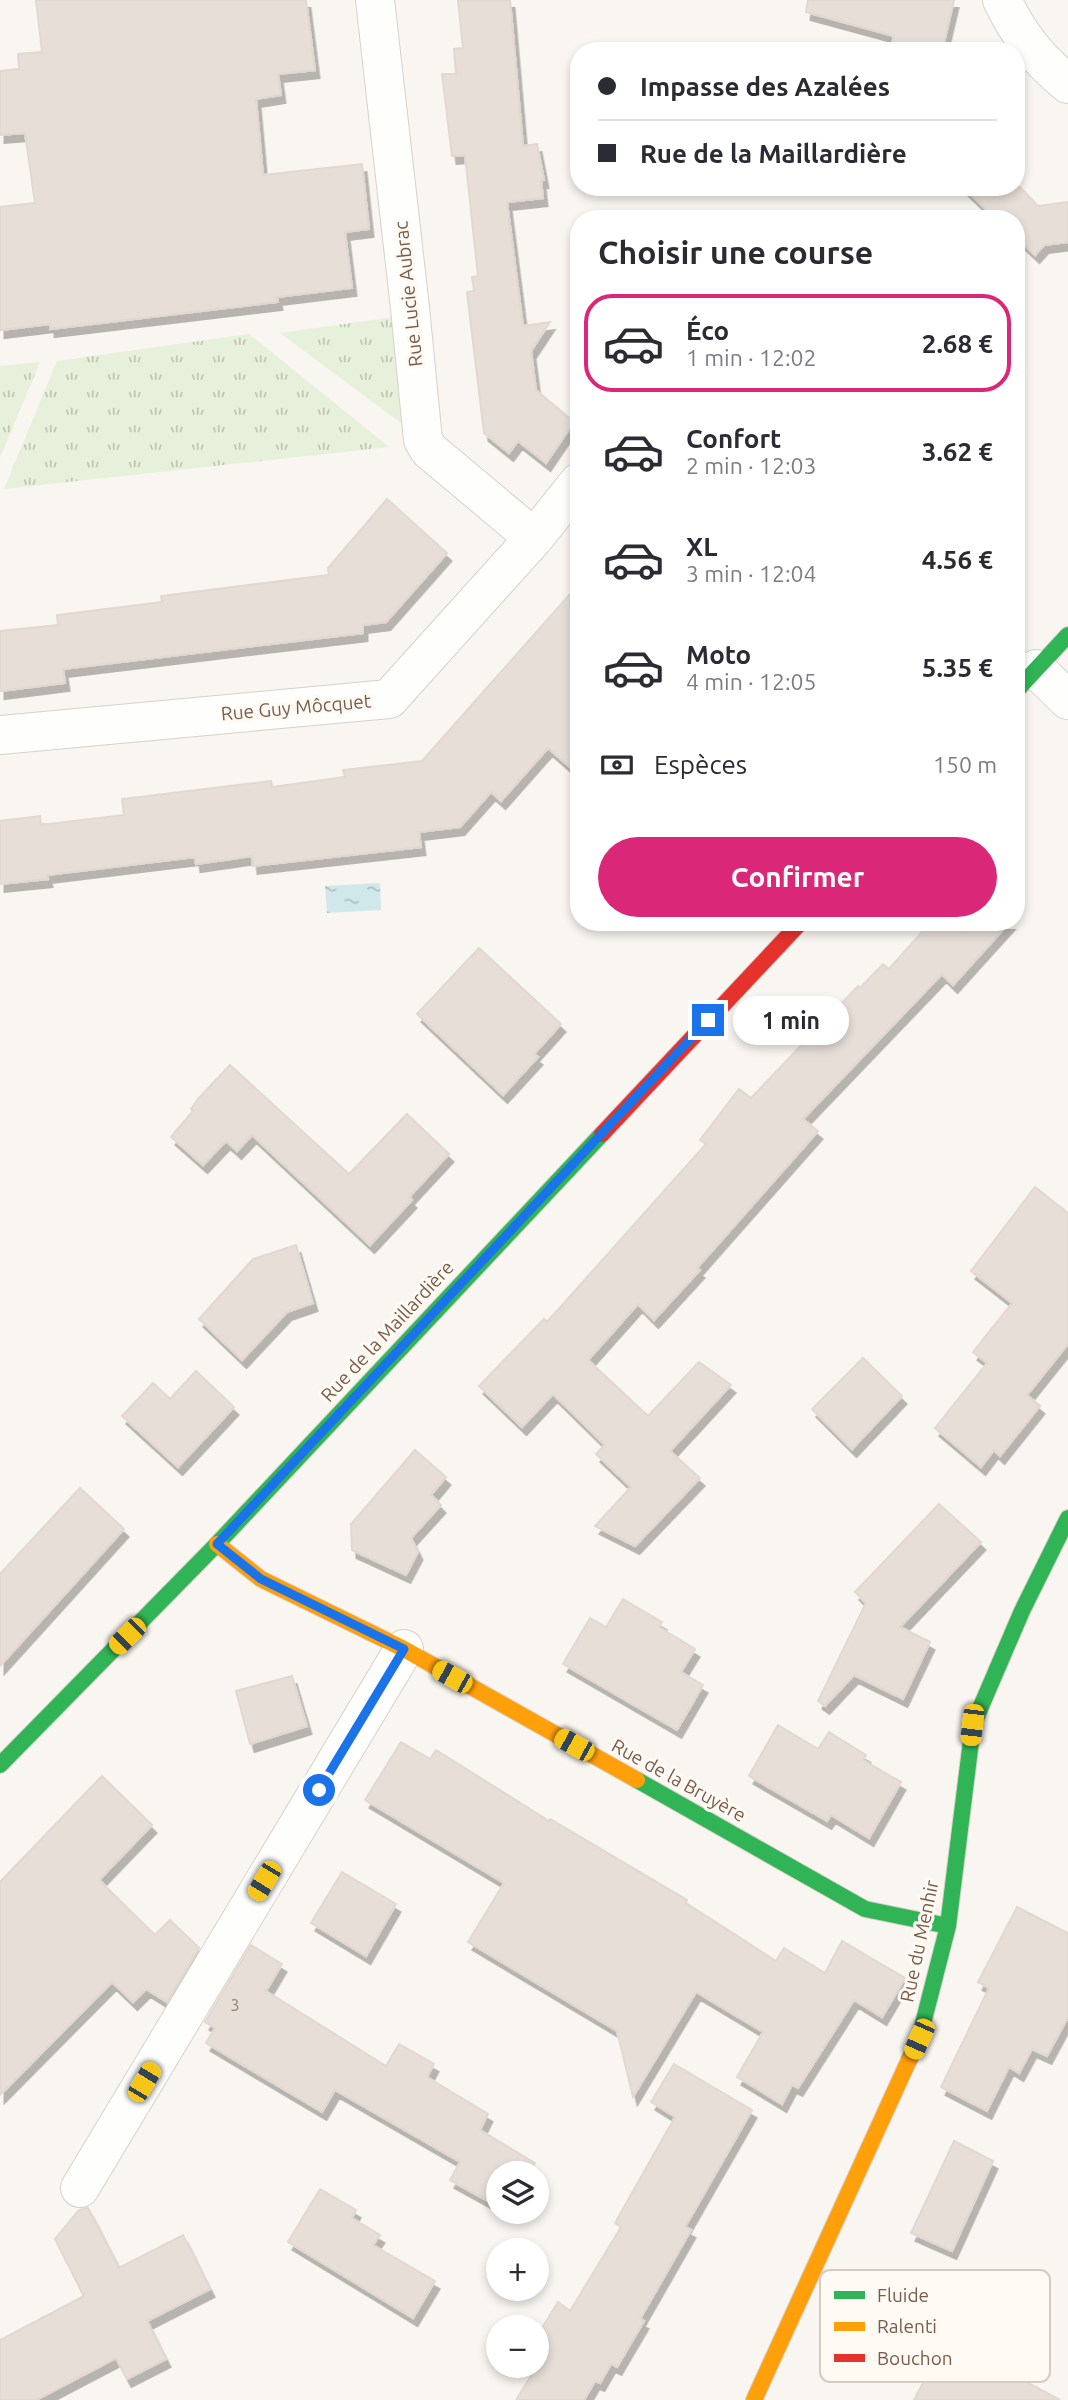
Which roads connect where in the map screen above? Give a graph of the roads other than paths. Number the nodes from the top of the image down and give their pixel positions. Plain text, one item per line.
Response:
1 (375, 0) edge
2 (1002, 0) edge
3 (1068, 84) edge
4 (570, 493) edge
5 (534, 538) junction
6 (1068, 635) edge
7 (1026, 680) edge
8 (1068, 700) edge
9 (0, 736) edge
10 (793, 931) edge
11 (1068, 1518) edge
12 (217, 1544) junction
13 (404, 1649) junction
14 (0, 1765) edge
15 (948, 1926) junction
16 (80, 2188) dead end
17 (754, 2400) edge

1 - 5 street, Rue Lucie Aubrac
2 - 3 street
4 - 5 street, Rue Guy Môcquet
5 - 9 street, Rue Guy Môcquet
6 - 7 street
7 - 8 street
10 - 12 street, Rue de la Maillardière
11 - 15 street, Rue du Menhir
12 - 13 street, Rue de la Bruyère
12 - 14 street, Rue de la Maillardière
13 - 15 street, Rue de la Bruyère
13 - 16 street
15 - 17 street, Rue du Menhir

